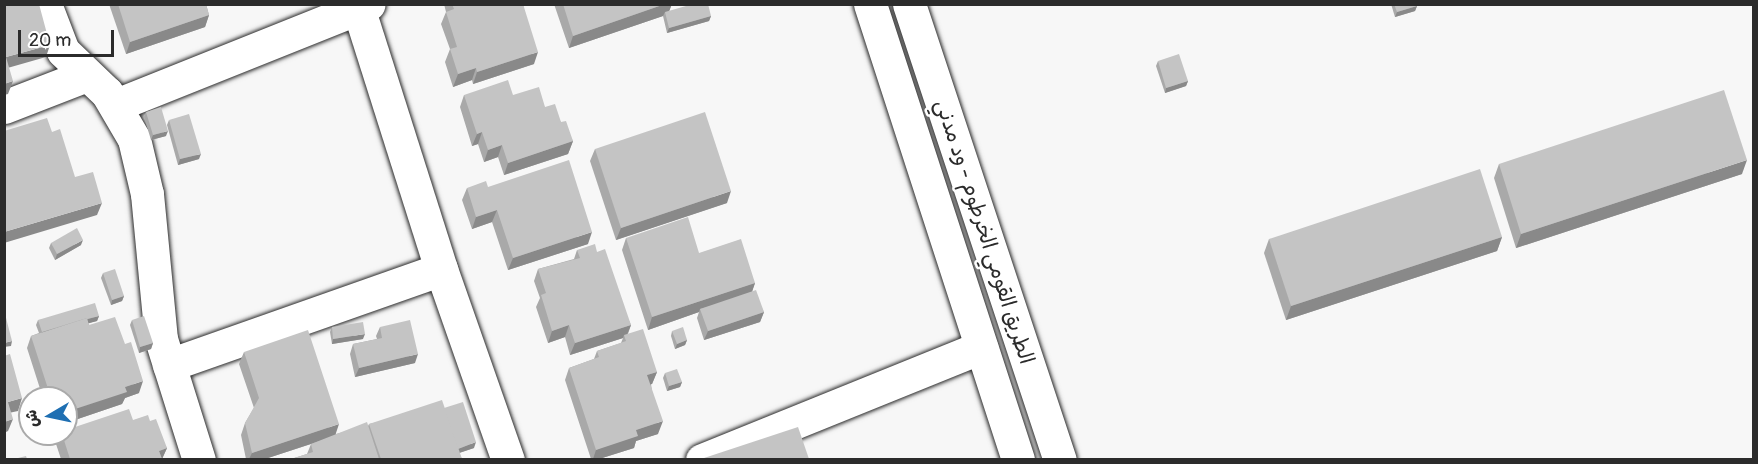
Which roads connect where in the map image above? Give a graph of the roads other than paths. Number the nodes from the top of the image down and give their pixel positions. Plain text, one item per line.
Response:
1 (45, 4) edge
2 (870, 4) edge
3 (909, 4) edge
4 (362, 6) edge
5 (87, 75) junction
6 (116, 105) junction
7 (4, 107) edge
8 (441, 269) junction
9 (981, 347) junction
10 (169, 365) junction
11 (199, 459) edge
12 (508, 459) edge
13 (702, 459) edge
14 (1018, 459) edge
15 (1060, 459) edge

1 - 5 main road
2 - 9 main road, الطريق القومي الخرطوم - ود مدني
3 - 15 main road, الطريق القومي الخرطوم - ود مدني
4 - 6 main road
4 - 8 main road
5 - 6 main road
5 - 7 main road
6 - 10 main road
8 - 10 main road
8 - 12 main road
9 - 13 main road
9 - 14 main road, الطريق القومي الخرطوم - ود مدني
10 - 11 main road

